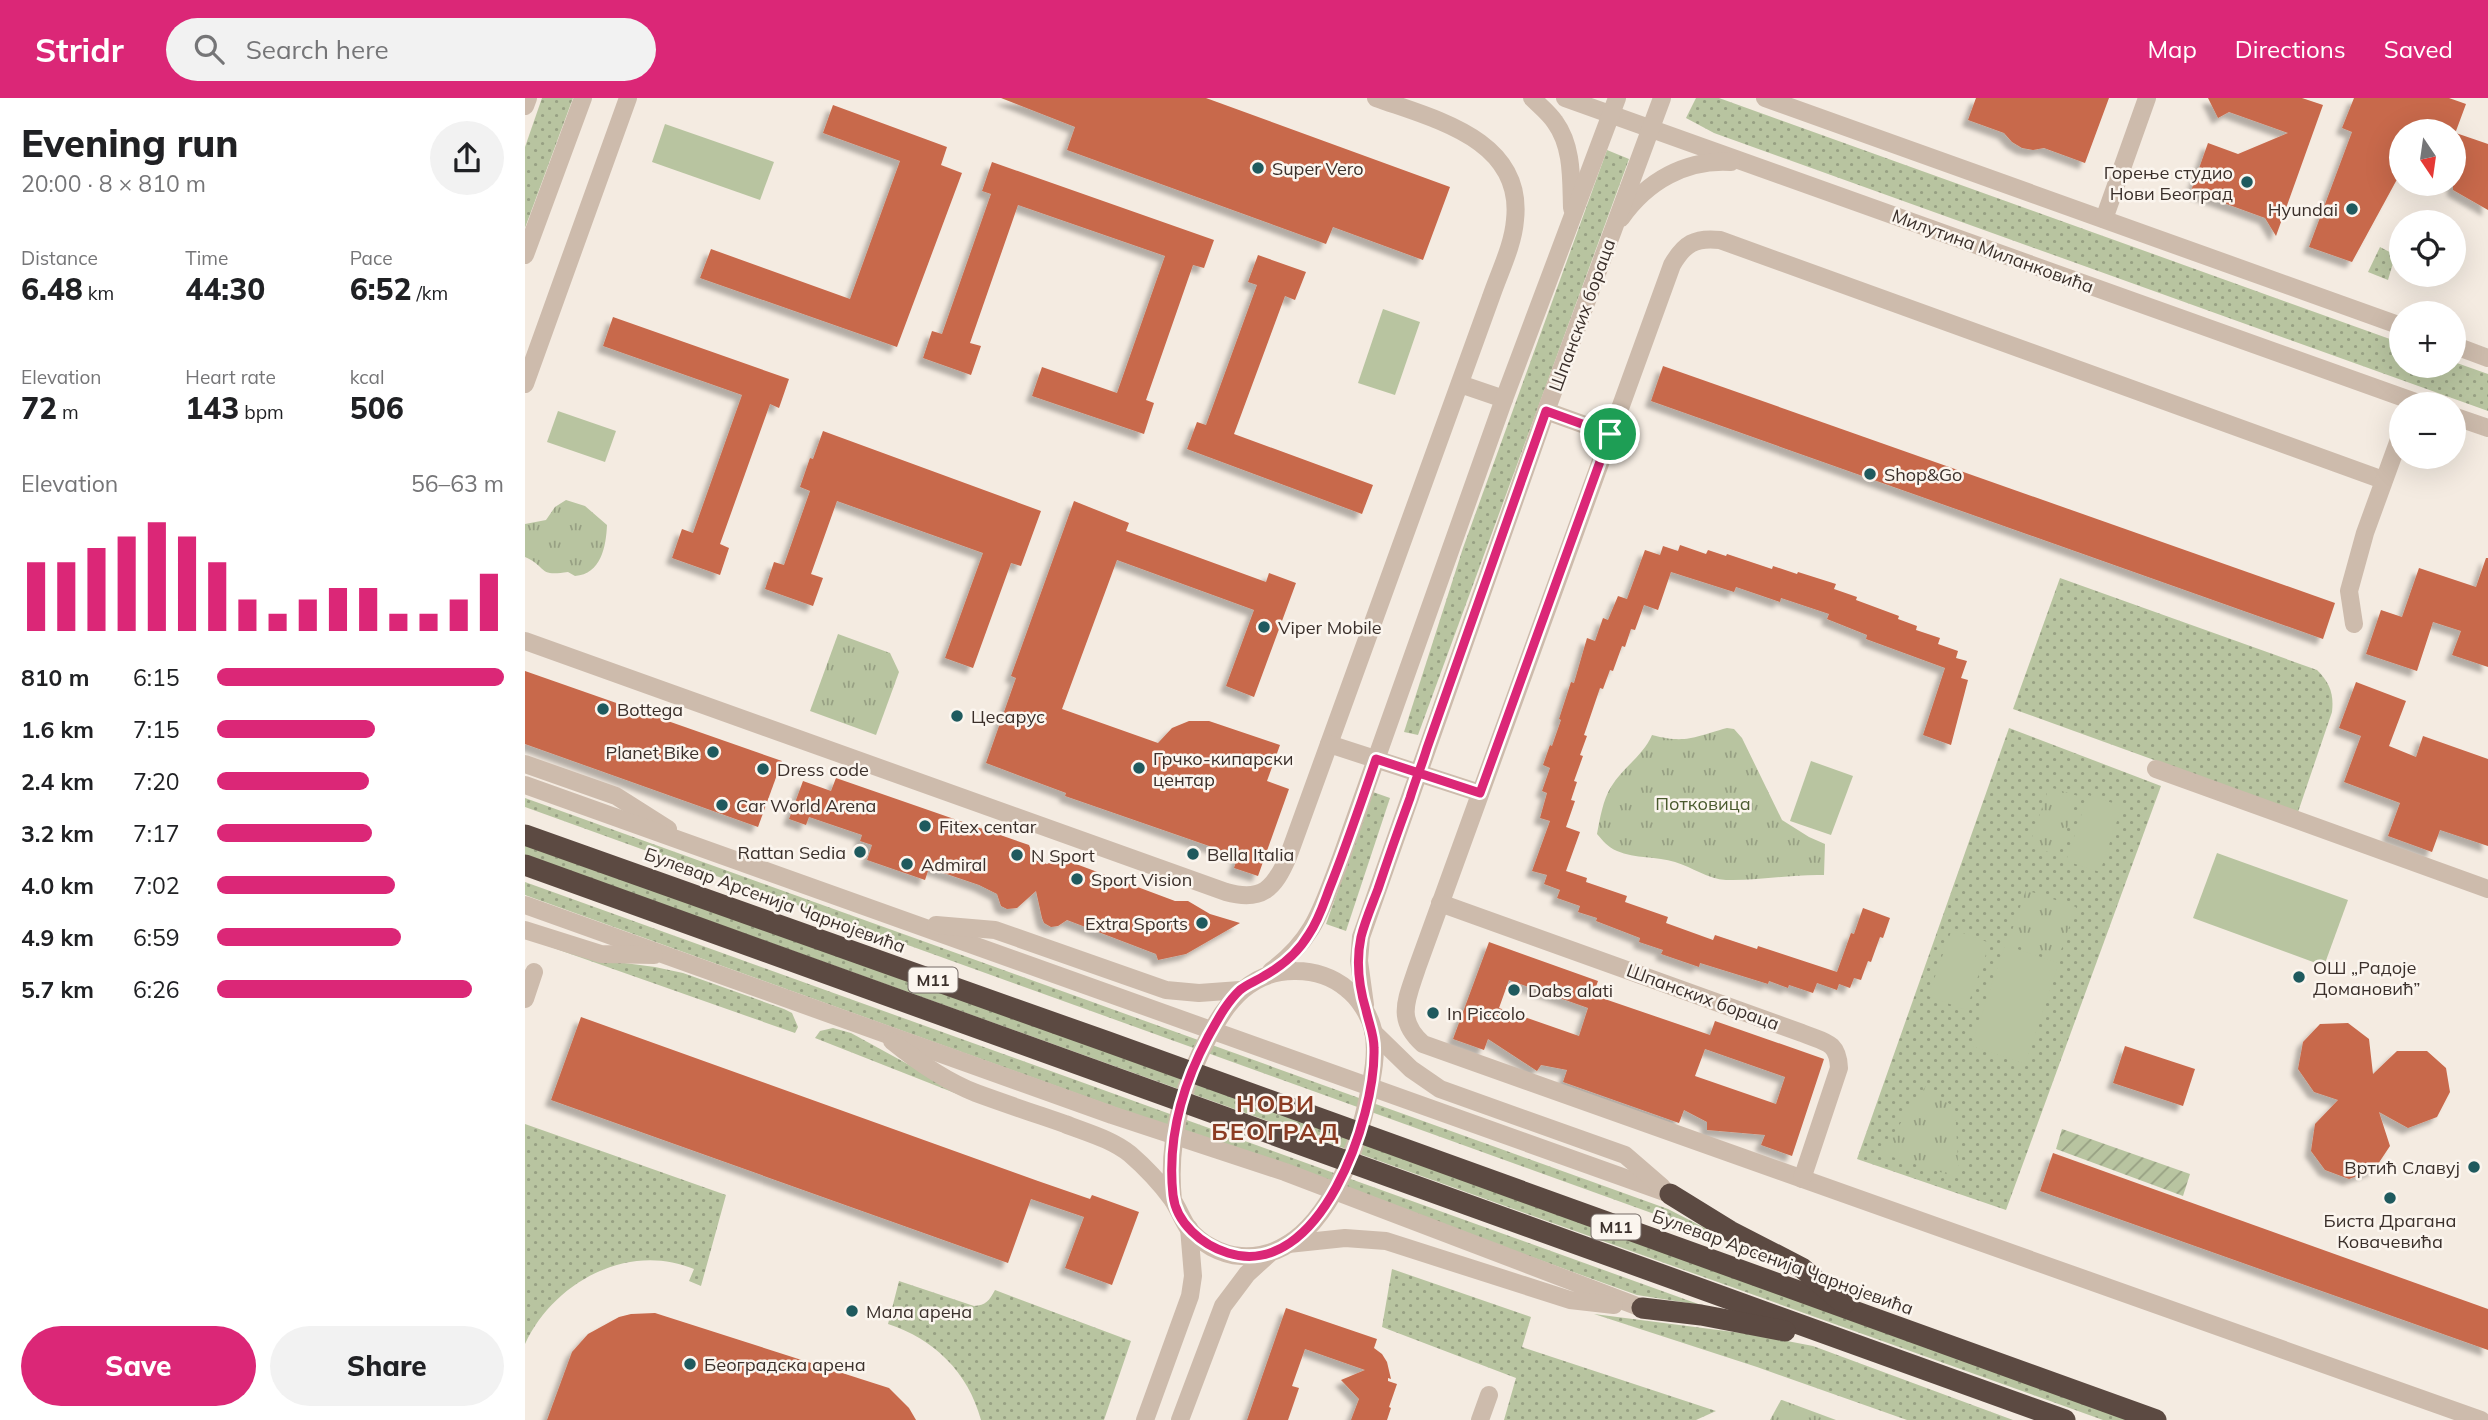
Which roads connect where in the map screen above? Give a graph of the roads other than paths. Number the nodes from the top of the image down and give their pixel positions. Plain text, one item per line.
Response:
1 (528, 98) edge
2 (583, 98) edge
3 (628, 98) edge
4 (1376, 98) edge
5 (1532, 98) edge
6 (1565, 98) edge
7 (1662, 98) edge
8 (1765, 98) edge
9 (2147, 98) edge
10 (1784, 102) edge
11 (525, 106) edge
12 (1613, 106) edge
13 (1650, 128) junction
14 (1748, 163) junction
15 (1572, 218) junction
16 (2104, 219) junction
17 (1612, 232) junction
18 (525, 255) edge
19 (2389, 323) edge
20 (2466, 350) edge
21 (2488, 358) edge
22 (525, 384) edge
23 (1460, 384) junction
24 (2389, 393) edge
25 (1504, 398) junction
26 (1546, 411) junction
27 (2466, 420) edge
28 (2488, 428) edge
29 (1610, 434) junction
30 (2389, 465) edge
31 (2383, 480) junction
32 (2354, 624) dead end
33 (525, 641) edge
34 (1329, 744) junction
35 (1376, 759) junction
36 (525, 764) edge
37 (2156, 769) dead end
38 (1419, 773) junction
39 (525, 785) edge
40 (1480, 793) junction
41 (525, 835) edge
42 (694, 846) junction
43 (525, 865) edge
44 (2488, 889) edge
45 (1440, 903) junction
46 (525, 905) edge
47 (910, 922) junction
48 (525, 930) edge
49 (665, 954) junction
50 (534, 972) dead end
51 (1266, 976) junction
52 (1240, 990) junction
53 (525, 999) edge
54 (1366, 1012) junction
55 (1373, 1032) junction
56 (881, 1033) junction
57 (1802, 1179) junction
58 (1670, 1194) junction
59 (1174, 1201) junction
60 (1189, 1228) junction
61 (1288, 1244) junction
62 (1269, 1254) junction
63 (1642, 1308) junction
64 (1854, 1312) junction
65 (1854, 1345) junction
66 (1489, 1395) dead end
67 (1145, 1420) edge
68 (1180, 1420) edge
69 (1480, 1420) edge
70 (2065, 1420) edge
71 (2156, 1420) edge
72 (2480, 1420) edge

1 - 11 street
2 - 18 street
3 - 22 street
4 - 23 street
5 - 15 street
6 - 12 street, Милутина Миланковића
7 - 13 street, Шпанских бораца
8 - 10 street
9 - 16 street
10 - 16 street
12 - 13 street, Милутина Миланковића
12 - 15 street
13 - 14 street, Милутина Миланковића
13 - 17 street, Шпанских бораца
14 - 17 street
14 - 24 street, Милутина Миланковића
15 - 25 street
16 - 19 street
17 - 26 street, Шпанских бораца
20 - 21 street
23 - 25 street
23 - 34 street
25 - 35 street
26 - 29 street
26 - 38 street, Шпанских бораца
27 - 28 street
29 - 31 street
29 - 40 street
30 - 31 street
31 - 32 street
33 - 34 street
34 - 35 street
35 - 38 street
35 - 51 street
36 - 42 street
37 - 44 street
38 - 40 street
38 - 54 street, Шпанских бораца
39 - 42 street, Булевар Арсенија Чарнојевића
40 - 45 street
41 - 64 highway, Булевар Арсенија Чарнојевића / M11
42 - 47 street, Булевар Арсенија Чарнојевића
43 - 65 highway, M11
45 - 57 street
45 - 57 street, Шпанских бораца
46 - 49 street
47 - 52 street
47 - 58 street, Булевар Арсенија Чарнојевића
48 - 49 street
49 - 56 street
50 - 53 street
51 - 52 street
51 - 54 street
52 - 59 street
54 - 55 street
55 - 58 street
55 - 61 street
56 - 59 street
56 - 63 street
57 - 72 street
58 - 64 highway
59 - 60 street
60 - 62 street
60 - 67 street
61 - 62 street
61 - 63 street
62 - 68 street
63 - 65 highway
64 - 71 highway, Булевар Арсенија Чарнојевића / M11
65 - 70 highway, M11
66 - 69 street

